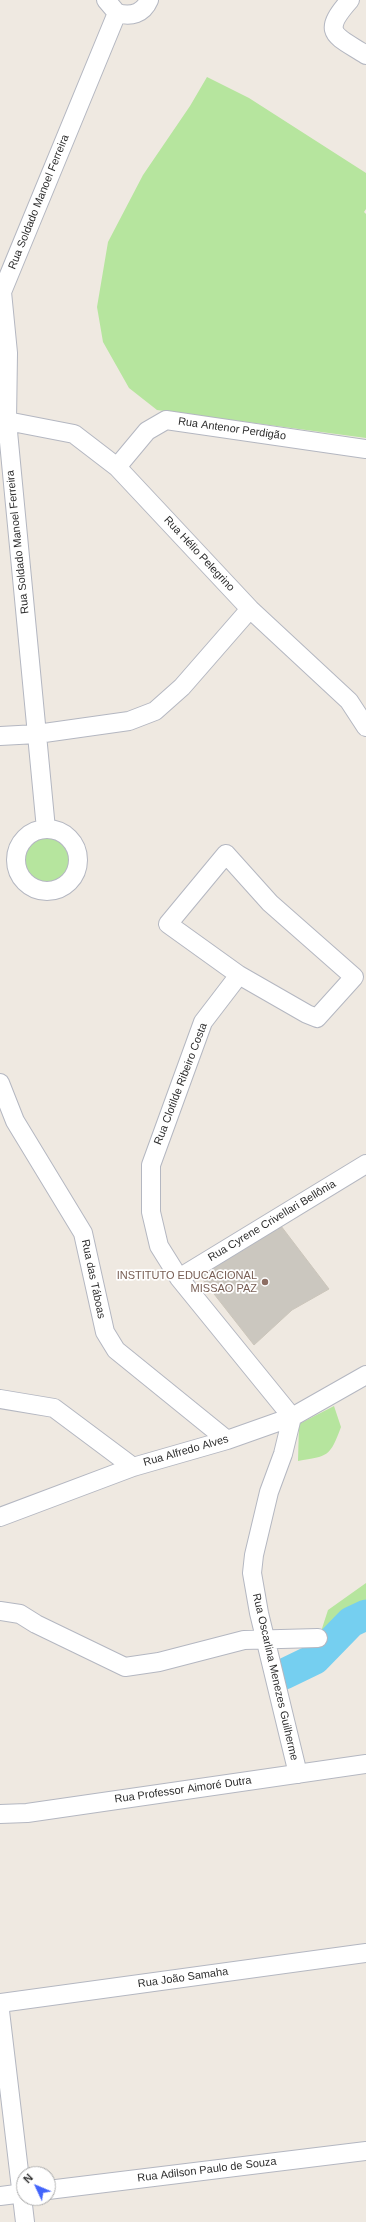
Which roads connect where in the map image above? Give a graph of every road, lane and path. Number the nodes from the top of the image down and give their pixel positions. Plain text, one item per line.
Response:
1 (149, 0) edge
2 (350, 0) edge
3 (112, 6) edge
4 (366, 55) edge
5 (1, 292) edge
6 (6, 421) junction
7 (366, 449) edge
8 (117, 467) junction
9 (250, 609) junction
10 (358, 701) edge
11 (366, 727) edge
12 (37, 734) junction
13 (0, 736) edge
14 (46, 829) dead end
15 (239, 975) junction
16 (0, 1083) edge
17 (366, 1164) edge
18 (179, 1278) junction
19 (366, 1375) edge
20 (0, 1399) edge
21 (292, 1417) junction
22 (227, 1440) junction
23 (133, 1466) junction
24 (0, 1517) edge
25 (0, 1611) edge
26 (265, 1638) junction
27 (318, 1638) dead end
28 (366, 1764) edge
29 (298, 1774) junction
30 (0, 1814) edge
31 (366, 1953) edge
32 (0, 2003) edge
33 (0, 2011) edge
34 (366, 2151) edge
35 (20, 2166) edge
36 (56, 2189) edge
37 (16, 2194) edge
38 (0, 2196) edge
39 (24, 2206) edge
40 (25, 2222) edge

1 - 3 street
2 - 4 street
3 - 5 street, Rua Soldado Manoel Ferreira
5 - 6 street, Rua Soldado Manoel Ferreira
6 - 8 street, Rua Hélio Pelegrino
6 - 12 street, Rua Soldado Manoel Ferreira
7 - 8 street, Rua Antenor Perdigão
8 - 9 street, Rua Hélio Pelegrino
9 - 10 street, Rua Hélio Pelegrino
9 - 12 street
10 - 11 street, Rua Hélio Pelegrino
12 - 13 street
12 - 14 street, Rua Soldado Manoel Ferreira
15 - 15 street
15 - 18 street, Rua Clotilde Ribeiro Costa
16 - 22 street, Rua das Táboas
17 - 18 street, Rua Cyrene Crivellari Bellônia
18 - 21 street, Rua Clotilde Ribeiro Costa
19 - 21 street, Rua Alfredo Alves
20 - 23 street
21 - 22 street, Rua Alfredo Alves
21 - 26 street, Rua Oscarlina Menezes Guilherme
22 - 23 street, Rua Alfredo Alves
23 - 24 street, Rua Alfredo Alves
25 - 26 street
26 - 27 street
26 - 29 street, Rua Oscarlina Menezes Guilherme
28 - 29 street, Rua Professor Aimoré Dutra
29 - 30 street, Rua Professor Aimoré Dutra
31 - 32 street, Rua João Samaha
33 - 35 street
34 - 36 street, Rua Adilson Paulo de Souza
37 - 38 street
39 - 40 street

